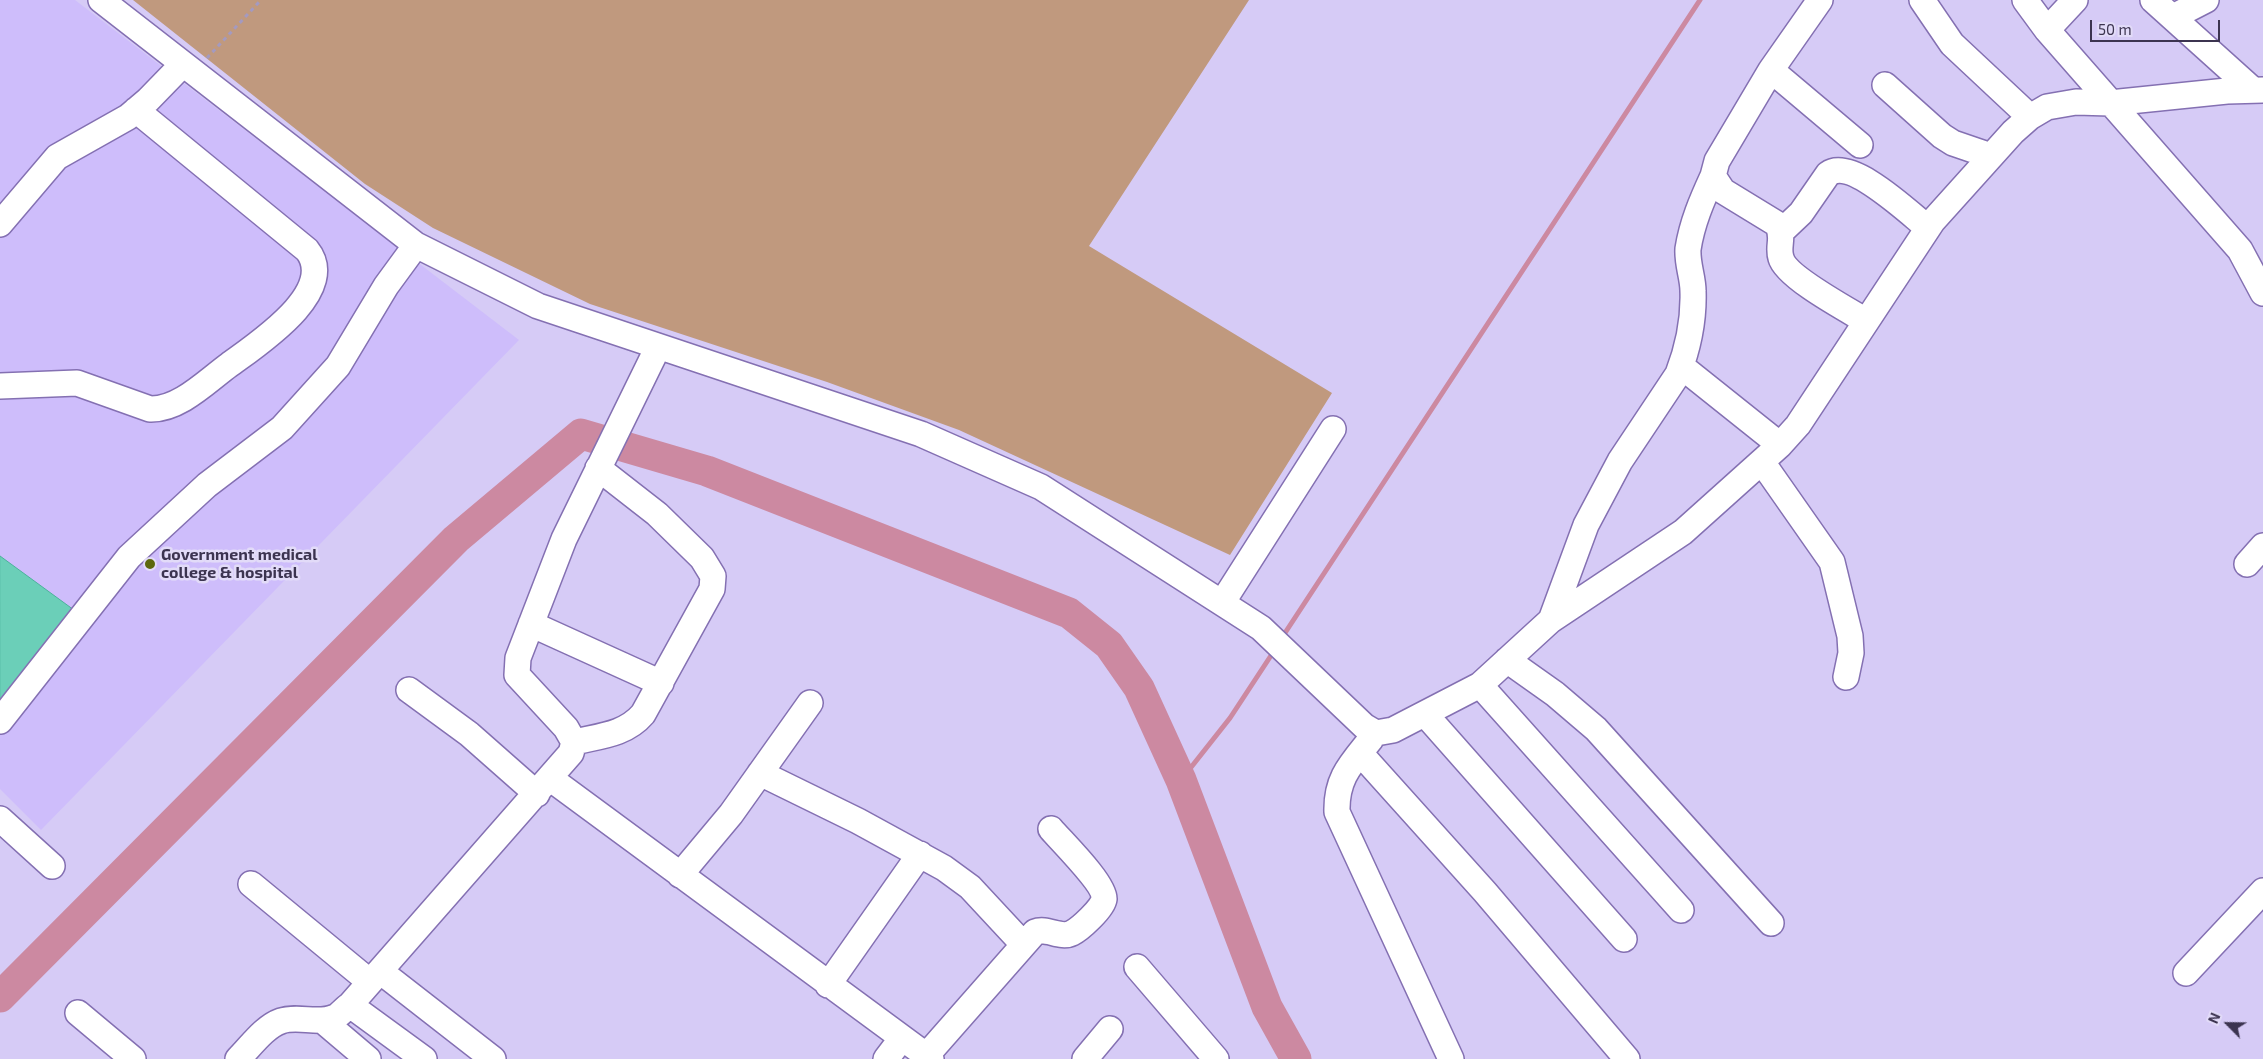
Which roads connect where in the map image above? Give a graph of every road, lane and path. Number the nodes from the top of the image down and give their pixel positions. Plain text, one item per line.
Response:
1 (101, 0) edge
2 (261, 0) edge
3 (1820, 0) edge
4 (1922, 0) edge
5 (2025, 0) edge
6 (2075, 0) edge
7 (2153, 0) edge
8 (2206, 0) edge
9 (2173, 17) junction
10 (2046, 30) junction
11 (188, 68) junction
12 (1771, 70) junction
13 (1885, 85) dead end
14 (2258, 90) edge
15 (2110, 103) junction
16 (136, 110) junction
17 (2030, 116) junction
18 (1860, 145) dead end
19 (1991, 156) junction
20 (1713, 176) junction
21 (0, 224) edge
22 (1928, 228) junction
23 (1782, 231) junction
24 (416, 245) junction
25 (2263, 293) edge
26 (1866, 321) junction
27 (658, 347) junction
28 (1681, 366) junction
29 (0, 386) edge
30 (1333, 429) dead end
31 (1780, 445) junction
32 (601, 462) junction
33 (1762, 462) junction
34 (1222, 603) junction
35 (1551, 620) junction
36 (531, 624) junction
37 (1507, 660) junction
38 (1846, 677) dead end
39 (661, 683) junction
40 (1480, 685) junction
41 (409, 690) dead end
42 (810, 704) dead end
43 (1425, 714) junction
44 (0, 721) edge
45 (1376, 733) junction
46 (574, 742) junction
47 (1360, 752) junction
48 (760, 773) junction
49 (544, 786) junction
50 (0, 819) edge
51 (1051, 829) dead end
52 (920, 854) junction
53 (52, 866) dead end
54 (680, 875) junction
55 (251, 884) dead end
56 (2263, 891) edge
57 (1681, 910) dead end
58 (1771, 922) dead end
59 (1624, 939) dead end
60 (1023, 944) junction
61 (1137, 967) dead end
62 (2186, 973) dead end
63 (375, 976) junction
64 (828, 985) junction
65 (350, 1005) junction
66 (78, 1013) dead end
67 (322, 1020) junction
68 (1110, 1029) dead end
69 (902, 1038) junction
70 (929, 1057) edge
71 (133, 1059) edge
72 (238, 1059) edge
73 (368, 1059) edge
74 (424, 1059) edge
75 (493, 1059) edge
76 (886, 1059) edge
77 (1085, 1059) edge
78 (1216, 1059) edge
79 (1451, 1059) edge
80 (1627, 1059) edge

1 - 11 street
2 - 11 path
3 - 12 street
4 - 17 street
5 - 10 street
6 - 10 street
7 - 9 street
8 - 9 street
9 - 14 street
10 - 15 street
11 - 16 street
11 - 24 street
12 - 18 street
12 - 20 street
13 - 19 street
14 - 15 street
15 - 17 street
15 - 25 street
16 - 21 street
16 - 29 street
17 - 19 street
19 - 22 street
20 - 23 street
20 - 28 street
22 - 23 street
22 - 26 street
23 - 26 street
24 - 27 street
24 - 44 street
26 - 31 street
27 - 32 street
27 - 34 street
28 - 31 street
28 - 35 street
30 - 34 street
31 - 33 street
32 - 36 street
32 - 39 street
33 - 35 street
33 - 38 street
34 - 45 street
35 - 37 street
36 - 39 street
36 - 46 street
37 - 40 street
37 - 58 street
39 - 46 street
40 - 43 street
40 - 57 street
41 - 49 street
42 - 48 street
43 - 45 street
43 - 59 street
45 - 47 street
46 - 49 street
47 - 79 street
47 - 80 street
48 - 52 street
48 - 54 street
49 - 54 street
49 - 63 street
50 - 53 street
51 - 60 street
52 - 60 street
52 - 64 street
54 - 64 street
55 - 63 street
56 - 62 street
60 - 70 street
61 - 78 street
63 - 65 street
63 - 75 street
64 - 69 street
65 - 67 street
65 - 74 street
66 - 71 street
67 - 72 street
67 - 73 street
68 - 77 street
69 - 70 street
69 - 76 street

